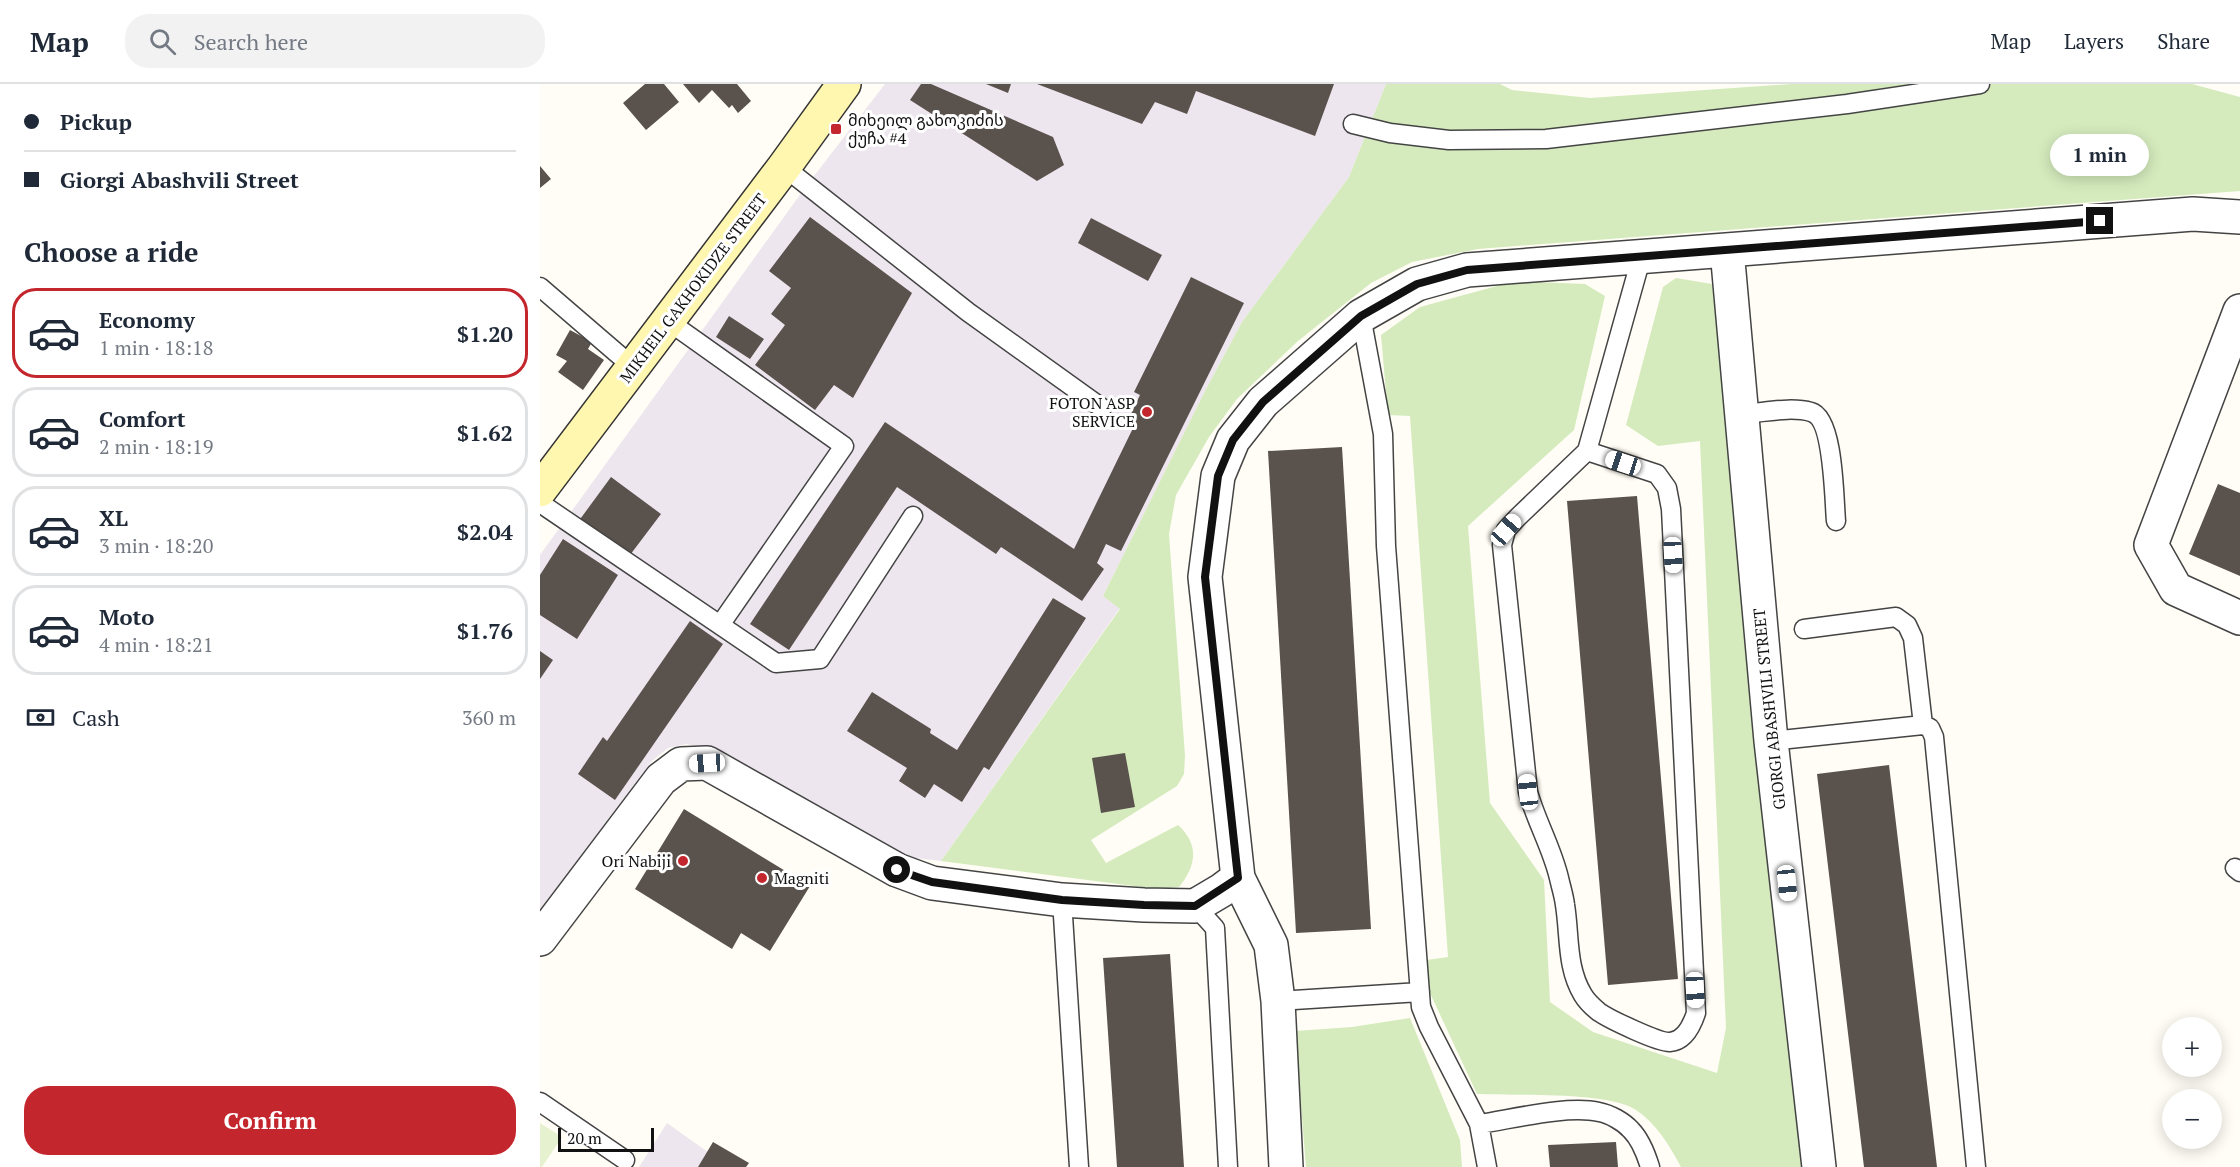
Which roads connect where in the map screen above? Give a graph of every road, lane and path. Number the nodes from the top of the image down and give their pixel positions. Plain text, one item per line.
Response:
1 (844, 84) edge
2 (1980, 84) edge
3 (1353, 124) dead end
4 (784, 167) junction
5 (2240, 218) edge
6 (1728, 250) junction
7 (1642, 255) junction
8 (540, 287) edge
9 (2240, 311) edge
10 (1361, 316) junction
11 (668, 321) junction
12 (633, 367) junction
13 (1102, 408) dead end
14 (1741, 414) junction
15 (1587, 451) junction
16 (540, 490) edge
17 (540, 503) edge
18 (913, 516) dead end
19 (1836, 521) dead end
20 (2240, 618) edge
21 (720, 625) junction
22 (1804, 629) dead end
23 (1923, 725) junction
24 (1772, 741) junction
25 (1238, 878) junction
26 (1062, 900) junction
27 (1195, 906) junction
28 (540, 939) edge
29 (1420, 992) junction
30 (1278, 1001) junction
31 (540, 1102) edge
32 (1479, 1124) junction
33 (625, 1160) dead end
34 (1080, 1167) edge
35 (1227, 1167) edge
36 (1286, 1167) edge
37 (1487, 1167) edge
38 (1650, 1167) edge
39 (1819, 1167) edge
40 (1976, 1167) edge

1 - 4 main road, MIKHEIL GAKHOKIDZE STREET
2 - 3 lane
4 - 11 main road, MIKHEIL GAKHOKIDZE STREET
4 - 13 lane
5 - 6 street
6 - 7 street
6 - 14 street, GIORGI ABASHVILI STREET
7 - 10 street
7 - 15 lane
8 - 12 lane
9 - 20 street
10 - 25 street
10 - 29 lane
11 - 12 main road, MIKHEIL GAKHOKIDZE STREET
11 - 21 lane
12 - 16 main road, MIKHEIL GAKHOKIDZE STREET
14 - 19 lane
14 - 24 street, GIORGI ABASHVILI STREET
15 - 15 lane
17 - 21 lane
18 - 21 lane
22 - 23 lane
23 - 24 lane
23 - 40 lane
24 - 39 street, GIORGI ABASHVILI STREET
25 - 27 street
25 - 30 street
26 - 27 street
26 - 28 street
26 - 34 lane
27 - 35 lane
29 - 30 lane
29 - 32 lane
30 - 36 street
31 - 33 lane
32 - 37 lane
32 - 38 lane

